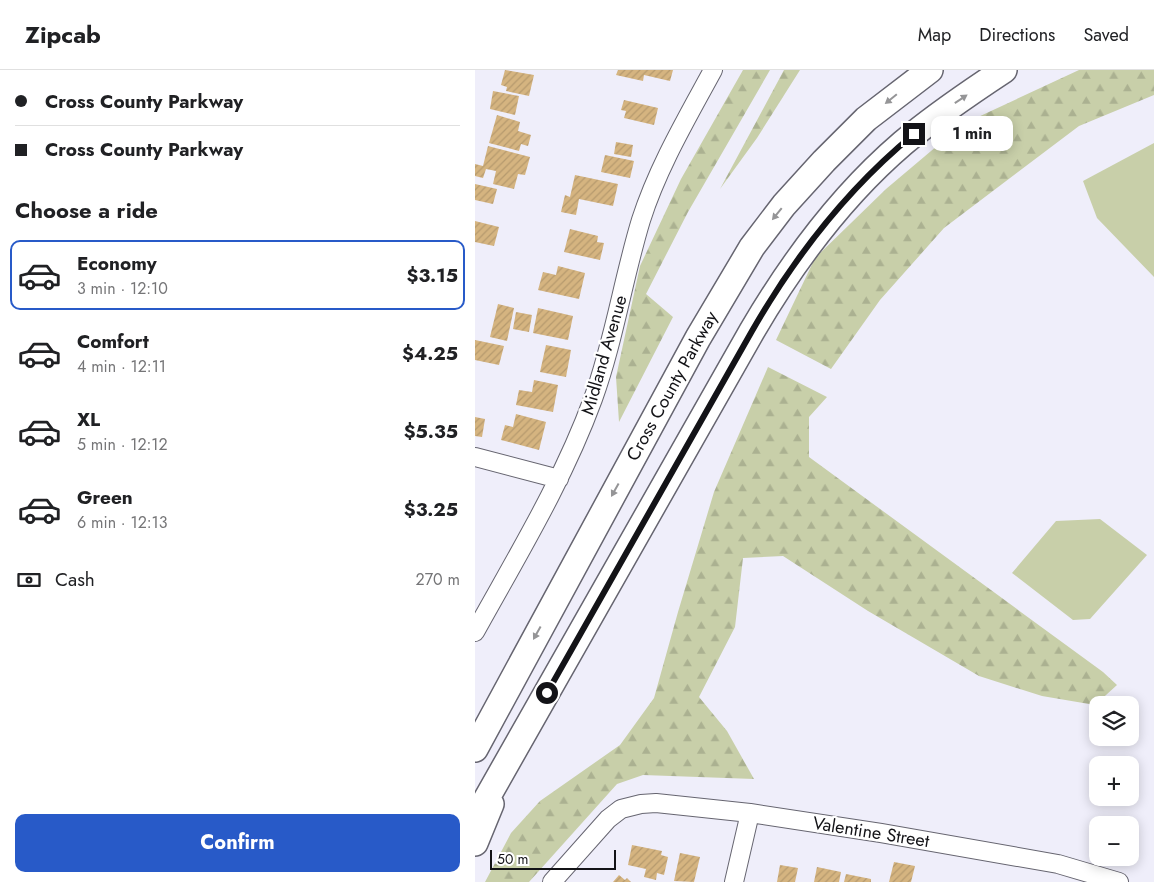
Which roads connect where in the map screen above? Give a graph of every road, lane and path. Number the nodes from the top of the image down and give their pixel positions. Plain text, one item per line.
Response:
1 (713, 70) edge
2 (930, 70) edge
3 (1004, 70) edge
4 (475, 457) edge
5 (559, 480) junction
6 (475, 632) edge
7 (520, 666) junction
8 (475, 729) edge
9 (475, 749) edge
10 (511, 756) junction
11 (749, 813) junction
12 (475, 819) edge
13 (475, 843) edge
14 (552, 882) edge
15 (734, 882) edge
16 (1119, 882) edge

1 - 5 street, Midland Avenue
2 -> 7 highway, Cross County Parkway
10 -> 3 highway
4 - 5 street
5 - 6 street, Midland Avenue
7 - 8 highway
7 - 9 highway, Cross County Parkway
10 - 12 highway
10 - 13 highway
11 - 14 street, Valentine Street
11 - 15 street
11 - 16 street, Valentine Street

